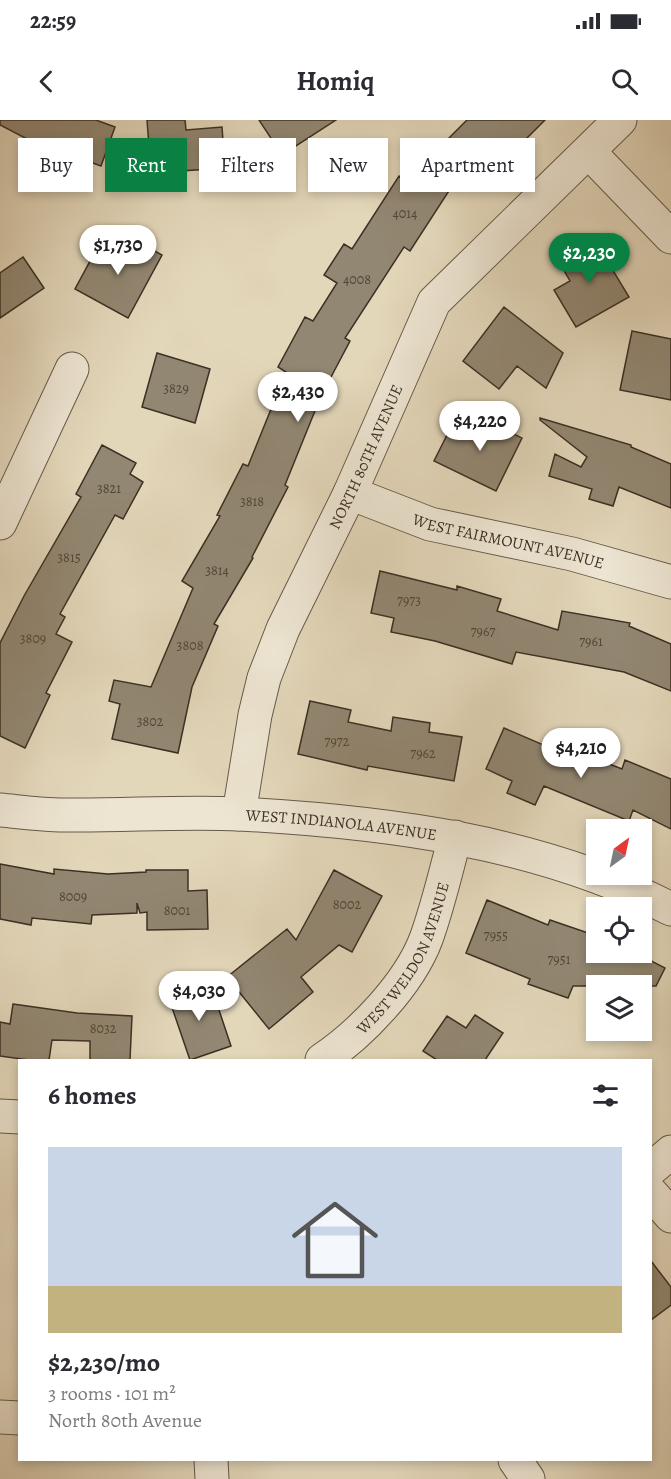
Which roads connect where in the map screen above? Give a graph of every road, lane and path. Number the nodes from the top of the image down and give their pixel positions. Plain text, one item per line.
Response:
1 (620, 120) edge
2 (589, 152) junction
3 (671, 237) edge
4 (72, 369) dead end
5 (350, 493) junction
6 (0, 524) edge
7 (671, 582) edge
8 (0, 810) edge
9 (239, 814) junction
10 (455, 837) junction
11 (671, 909) edge
12 (323, 1059) edge
13 (0, 1116) edge
14 (18, 1117) edge
15 (671, 1152) edge
16 (652, 1168) edge
17 (652, 1194) edge
18 (671, 1216) edge
19 (0, 1417) edge
20 (18, 1418) edge
21 (211, 1461) edge
22 (516, 1461) edge
23 (212, 1479) edge
24 (528, 1479) edge

1 - 2 street, NORTH 80TH AVENUE
2 - 3 street
2 - 5 street, NORTH 80TH AVENUE
4 - 6 street
5 - 7 street, WEST FAIRMOUNT AVENUE
5 - 9 street, NORTH 80TH AVENUE
8 - 9 street, WEST INDIANOLA AVENUE
9 - 10 street, WEST INDIANOLA AVENUE
10 - 11 street, WEST INDIANOLA AVENUE
10 - 12 street, WEST WELDON AVENUE
13 - 14 street
15 - 16 street
17 - 18 street
19 - 20 street
21 - 23 street
22 - 24 street

